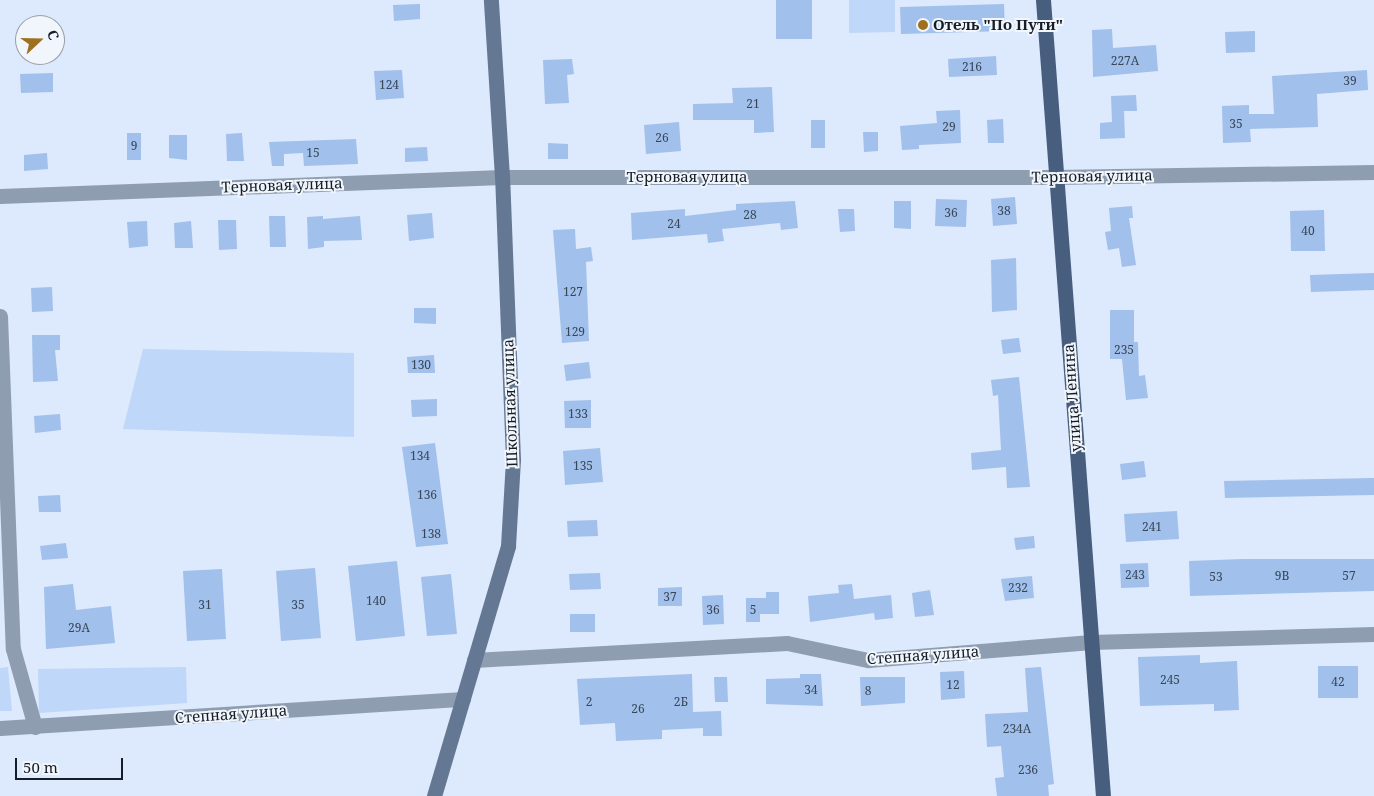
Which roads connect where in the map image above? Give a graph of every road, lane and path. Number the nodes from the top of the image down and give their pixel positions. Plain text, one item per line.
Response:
1 (491, 0) edge
2 (1043, 0) edge
3 (1374, 172) edge
4 (502, 177) junction
5 (1055, 177) junction
6 (0, 196) edge
7 (0, 316) edge
8 (1374, 634) edge
9 (1092, 642) junction
10 (474, 660) junction
11 (463, 700) junction
12 (35, 727) junction
13 (0, 728) edge
14 (434, 796) edge
15 (1102, 796) edge

1 - 4 street, Школьная улица
2 - 5 main road, улица Ленина
3 - 5 street, Терновая улица
4 - 5 street, Терновая улица
4 - 6 street, Терновая улица
4 - 10 street, Школьная улица
5 - 9 main road, улица Ленина
7 - 12 street
8 - 9 street, Степная улица
9 - 10 street, Степная улица
9 - 15 main road, улица Ленина
10 - 11 street, Школьная улица
11 - 12 street, Степная улица
11 - 14 street, Школьная улица
12 - 13 street, Степная улица

